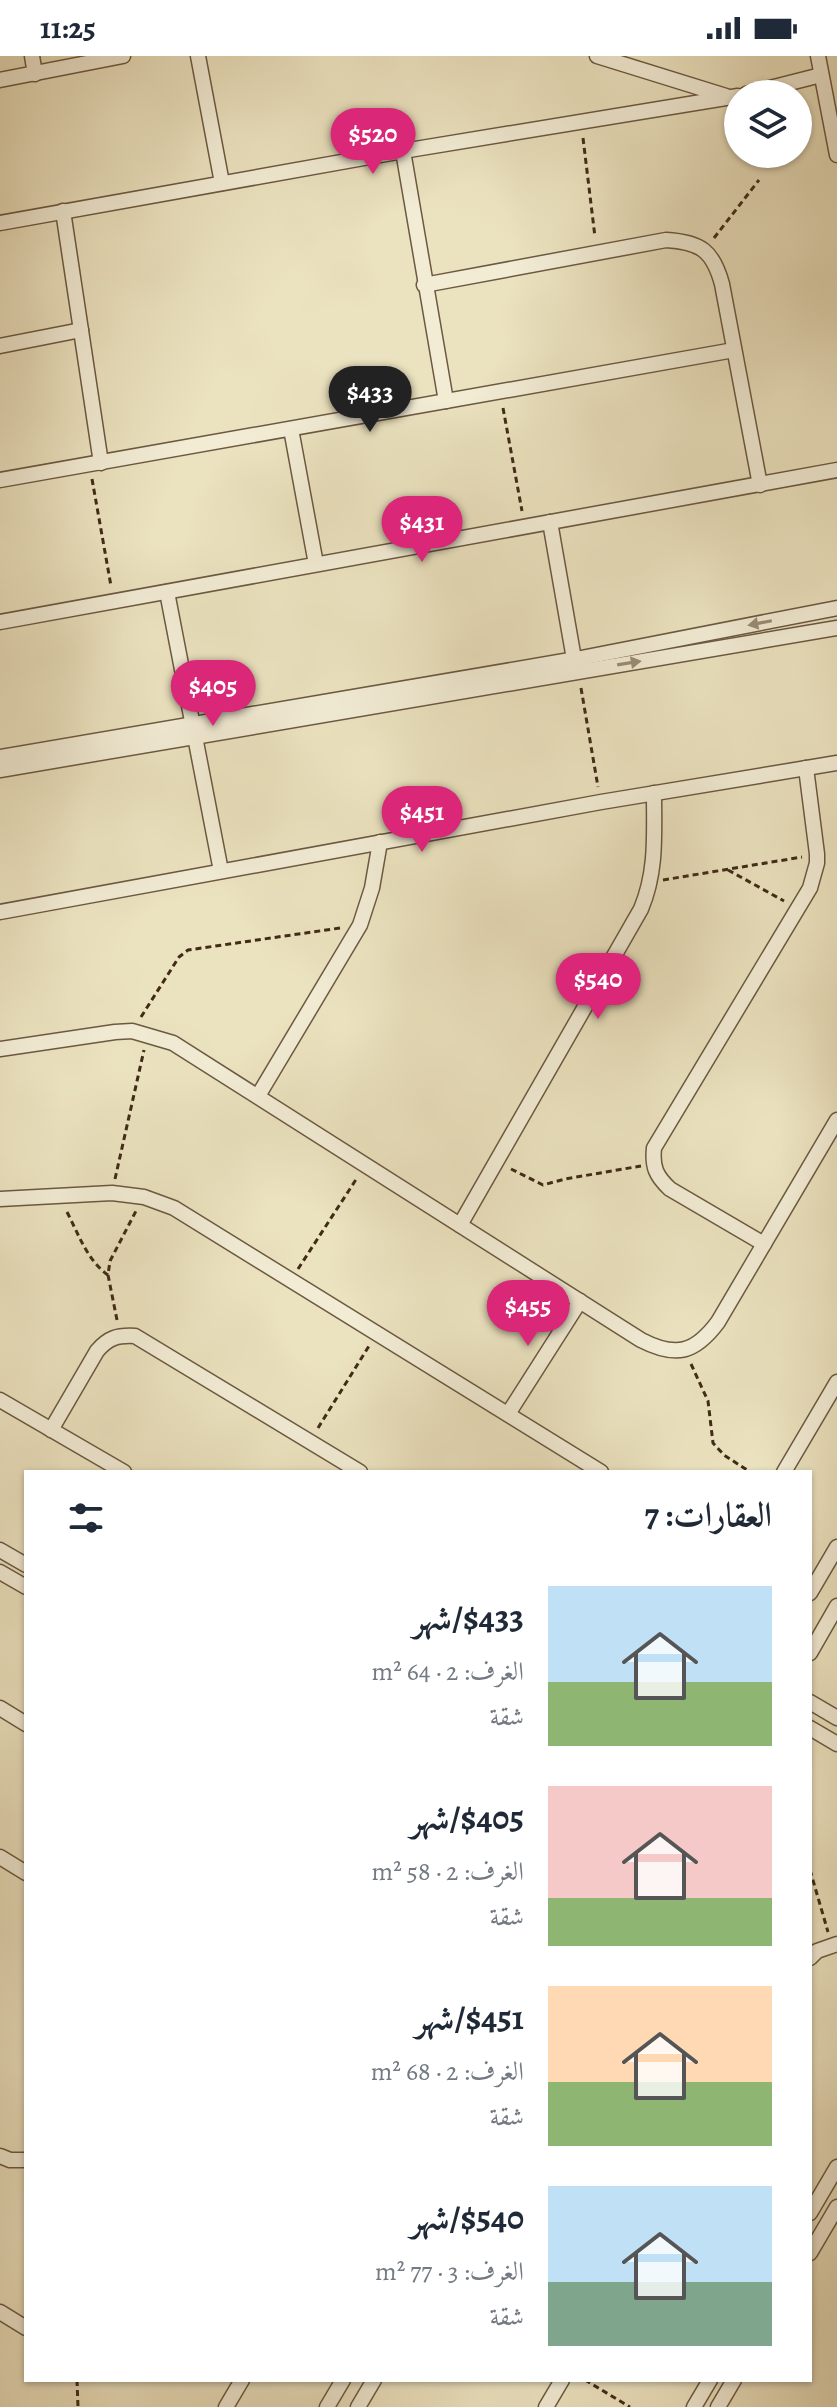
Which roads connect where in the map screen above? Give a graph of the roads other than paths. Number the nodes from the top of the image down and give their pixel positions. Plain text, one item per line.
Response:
1 (32, 56) edge
2 (123, 56) edge
3 (198, 56) edge
4 (597, 56) edge
5 (818, 56) edge
6 (35, 74) junction
7 (821, 75) junction
8 (0, 80) edge
9 (801, 80) edge
10 (724, 94) edge
11 (724, 99) edge
12 (403, 151) junction
13 (837, 155) edge
14 (222, 183) junction
15 (63, 211) junction
16 (0, 223) edge
17 (424, 285) junction
18 (81, 330) junction
19 (0, 346) edge
20 (734, 350) junction
21 (446, 401) junction
22 (291, 429) junction
23 (95, 464) junction
24 (837, 470) edge
25 (0, 480) edge
26 (760, 485) junction
27 (550, 522) junction
28 (316, 564) junction
29 (167, 592) junction
30 (837, 608) edge
31 (0, 622) edge
32 (837, 628) edge
33 (576, 665) junction
34 (194, 730) junction
35 (0, 757) edge
36 (837, 763) edge
37 (806, 768) junction
38 (0, 770) edge
39 (654, 793) junction
40 (380, 842) junction
41 (221, 871) junction
42 (0, 912) edge
43 (0, 1049) edge
44 (258, 1096) junction
45 (837, 1120) edge
46 (0, 1199) edge
47 (460, 1225) junction
48 (764, 1244) junction
49 (580, 1301) junction
50 (837, 1382) edge
51 (0, 1400) edge
52 (508, 1414) junction
53 (51, 1430) junction
54 (121, 1470) edge
55 (357, 1470) edge
56 (598, 1470) edge
57 (785, 1470) edge
58 (837, 1547) edge
59 (0, 1550) edge
60 (24, 1564) edge
61 (0, 1572) edge
62 (24, 1586) edge
63 (812, 1590) edge
64 (837, 1606) edge
65 (812, 1650) edge
66 (812, 1703) edge
67 (0, 1708) edge
68 (837, 1718) edge
69 (24, 1723) edge
70 (812, 1729) edge
71 (837, 1744) edge
72 (0, 1857) edge
73 (24, 1872) edge
74 (834, 1944) edge
75 (812, 1956) edge
76 (0, 2156) edge
77 (24, 2160) edge
78 (837, 2167) edge
79 (837, 2207) edge
80 (812, 2210) edge
81 (812, 2250) edge
82 (0, 2312) edge
83 (24, 2327) edge
84 (241, 2382) edge
85 (342, 2382) edge
86 (373, 2382) edge
87 (561, 2382) edge
88 (709, 2382) edge
89 (733, 2382) edge
90 (226, 2407) edge
91 (327, 2407) edge
92 (358, 2407) edge
93 (546, 2407) edge
94 (694, 2407) edge
95 (718, 2407) edge

1 - 6 street
2 - 6 street
3 - 14 street
4 - 10 street
5 - 7 street
6 - 8 street
7 - 9 street
7 - 13 street
11 - 12 street
12 - 14 street
12 - 17 street
14 - 15 street
15 - 16 street
15 - 18 street
17 - 20 street
17 - 21 street
18 - 19 street
18 - 23 street
20 - 21 street
20 - 26 street
21 - 22 street
22 - 23 street
22 - 28 street
23 - 25 street
24 - 26 street
26 - 27 street
27 - 28 street
27 - 33 street
28 - 29 street
29 - 31 street
29 - 34 street
30 -> 33 street
33 -> 32 street
33 - 34 street
34 - 35 street
34 - 38 street
34 - 41 street
36 - 37 street
37 - 39 street
37 - 48 street
39 - 40 street
39 - 47 street
40 - 41 street
40 - 44 street
41 - 42 street
43 - 44 street
44 - 47 street
45 - 48 street
46 - 52 street
47 - 49 street
48 - 49 street
49 - 52 street
50 - 57 street
51 - 53 street
52 - 56 street
53 - 54 street
53 - 55 street
58 - 63 street
59 - 60 street
61 - 62 street
64 - 65 street
66 - 68 street
67 - 69 street
70 - 71 street
72 - 73 street
74 - 75 street
76 - 77 street
78 - 80 street
79 - 81 street
82 - 83 street
84 - 90 street
85 - 91 street
86 - 92 street
87 - 93 street
88 - 94 street
89 - 95 street

